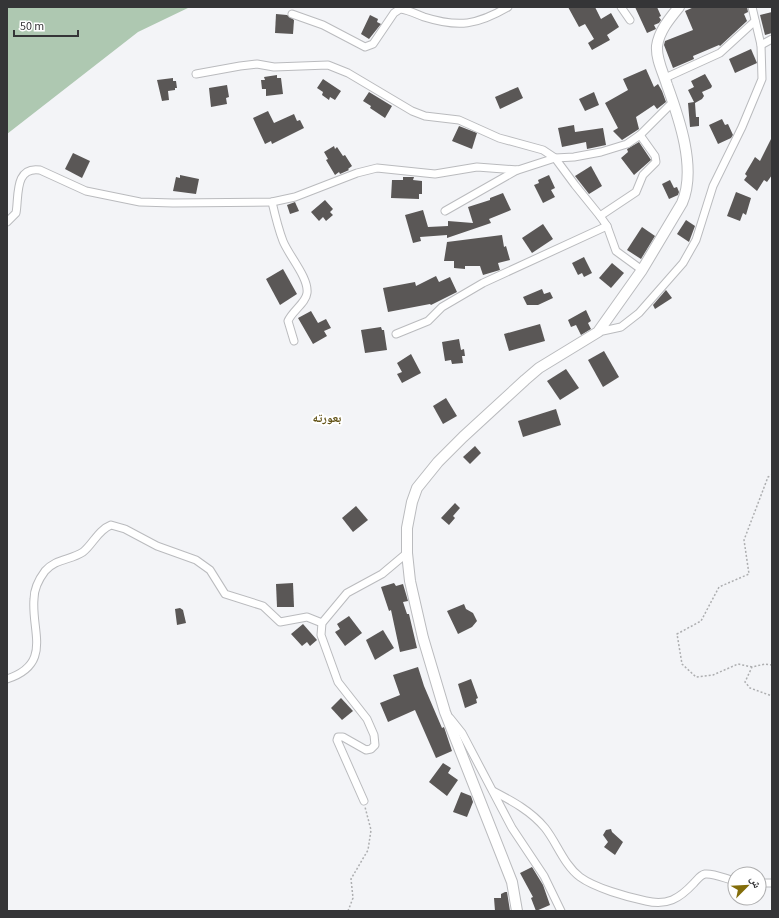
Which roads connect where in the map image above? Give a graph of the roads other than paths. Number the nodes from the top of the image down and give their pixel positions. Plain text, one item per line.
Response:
1 (508, 7) edge
2 (621, 7) edge
3 (679, 7) edge
4 (752, 7) edge
5 (292, 14) dead end
6 (630, 20) dead end
7 (755, 21) junction
8 (772, 39) edge
9 (761, 45) junction
10 (196, 74) dead end
11 (665, 78) junction
12 (673, 102) junction
13 (640, 135) junction
14 (555, 158) junction
15 (518, 170) junction
16 (272, 202) junction
17 (445, 211) dead end
18 (600, 216) junction
19 (7, 222) edge
20 (606, 226) junction
21 (642, 270) junction
22 (598, 332) junction
23 (396, 334) dead end
24 (294, 341) dead end
25 (406, 553) junction
26 (322, 623) junction
27 (7, 679) edge
28 (445, 712) junction
29 (493, 791) junction
30 (364, 801) road end
31 (727, 879) edge
32 (517, 911) edge
33 (560, 911) edge

1 - 5 street
2 - 6 street
3 - 11 main road
4 - 7 street
7 - 9 street
7 - 11 street
8 - 9 street
9 - 22 street
10 - 14 street
11 - 12 main road
12 - 13 street
12 - 21 main road
13 - 14 street
13 - 18 street
14 - 15 street
14 - 18 street
15 - 16 street
15 - 17 street
16 - 19 street
16 - 24 street
18 - 20 street
20 - 21 street
20 - 23 street
21 - 22 main road
22 - 25 main road
25 - 26 street
25 - 28 main road
26 - 27 street
26 - 30 street
28 - 29 street
28 - 32 main road
29 - 31 street
29 - 33 street

